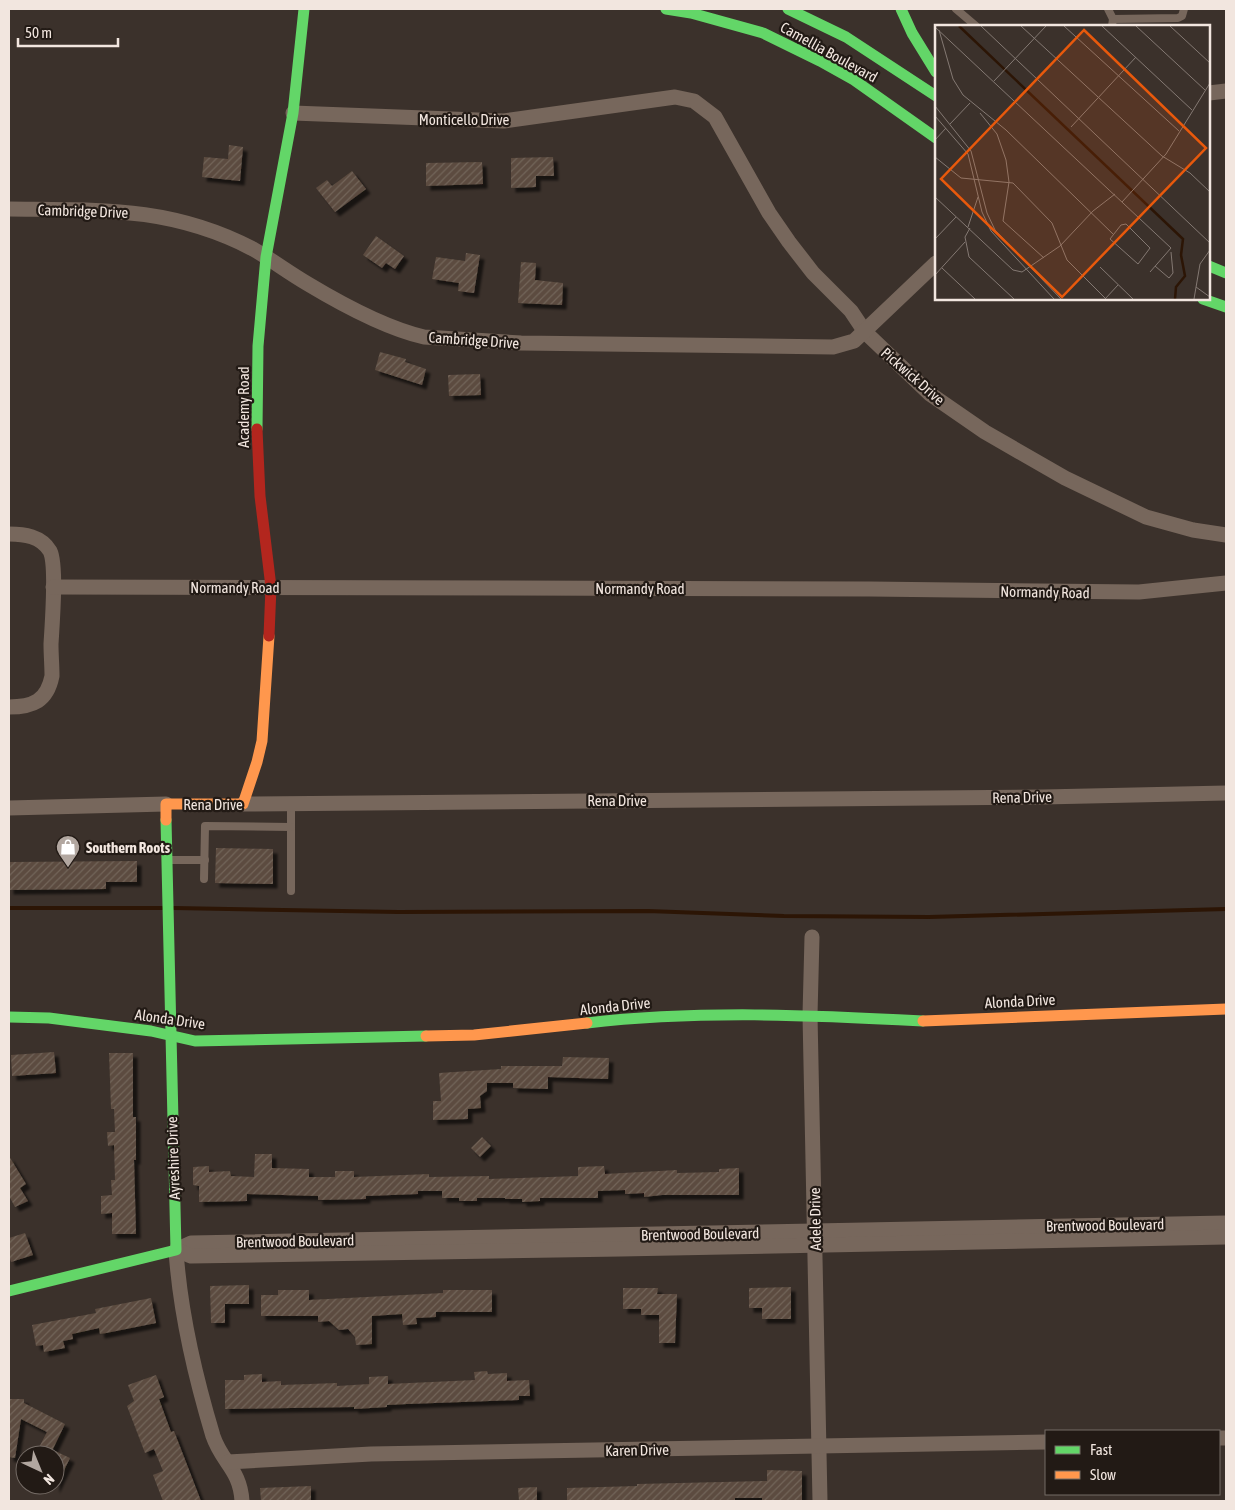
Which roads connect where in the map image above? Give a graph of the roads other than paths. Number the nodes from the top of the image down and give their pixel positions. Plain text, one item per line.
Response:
1 (304, 9) edge
2 (666, 9) edge
3 (788, 9) edge
4 (901, 9) edge
5 (956, 9) edge
6 (1108, 9) edge
7 (1184, 9) edge
8 (1112, 23) edge
9 (975, 25) edge
10 (935, 70) edge
11 (1226, 91) edge
12 (1210, 93) edge
13 (935, 95) edge
14 (694, 100) joint
15 (293, 113) junction
16 (935, 137) edge
17 (9, 209) edge
18 (266, 257) junction
19 (935, 264) edge
20 (1210, 266) edge
21 (1226, 273) edge
22 (1206, 300) edge
23 (1226, 307) edge
24 (865, 332) junction
25 (9, 534) edge
26 (1226, 536) edge
27 (1226, 582) edge
28 (53, 587) junction
29 (271, 587) junction
30 (9, 707) edge
31 (1226, 793) edge
32 (291, 803) junction
33 (166, 804) junction
34 (243, 804) junction
35 (9, 808) edge
36 (226, 816) junction
37 (291, 827) junction
38 (167, 860) junction
39 (205, 860) junction
40 (204, 880) dead end
41 (292, 891) dead end
42 (812, 936) dead end
43 (1226, 1009) edge
44 (810, 1015) junction
45 (9, 1017) edge
46 (170, 1035) junction
47 (1226, 1223) edge
48 (1226, 1236) edge
49 (816, 1238) junction
50 (176, 1250) junction
51 (9, 1291) edge
52 (1045, 1442) edge
53 (819, 1447) junction
54 (228, 1462) junction
55 (242, 1501) edge
56 (820, 1501) edge

1 - 15 street, Academy Road
2 - 16 street, Camellia Boulevard
3 - 13 street, Camellia Boulevard
4 - 10 street
5 - 9 lane
6 - 8 lane
7 - 8 lane
11 - 12 street
14 - 15 street, Monticello Drive
14 - 24 street, Pickwick Drive
15 - 18 street, Academy Road
17 - 18 street, Cambridge Drive
18 - 24 street, Cambridge Drive
18 - 29 street, Academy Road
19 - 24 street, Cambridge Drive
20 - 21 street
22 - 23 street
24 - 26 street, Pickwick Drive
25 - 28 street
27 - 29 street, Normandy Road
28 - 29 street, Normandy Road
28 - 30 street
29 - 34 street, Academy Road
31 - 32 street, Rena Drive
32 - 34 street, Rena Drive
32 - 37 lane
33 - 35 street, Rena Drive
33 - 36 street, Rena Drive
33 - 38 street, Ayreshire Drive
34 - 36 street, Rena Drive
36 - 37 lane
36 - 39 lane
37 - 41 lane
38 - 39 lane
38 - 46 street, Ayreshire Drive
39 - 40 lane
42 - 44 street, Adele Drive
43 - 44 street, Alonda Drive
44 - 46 street, Alonda Drive
44 - 49 street, Adele Drive
45 - 46 street, Alonda Drive
46 - 50 street, Ayreshire Drive
47 - 49 street, Brentwood Boulevard
48 - 49 street, Brentwood Boulevard
49 - 50 street, Brentwood Boulevard
49 - 53 street, Adele Drive
50 - 51 street, Brentwood Boulevard
50 - 54 street, Ayreshire Drive
52 - 53 street, Karen Drive
53 - 54 street, Karen Drive
53 - 56 street, Adele Drive
54 - 55 street, Ayreshire Drive

